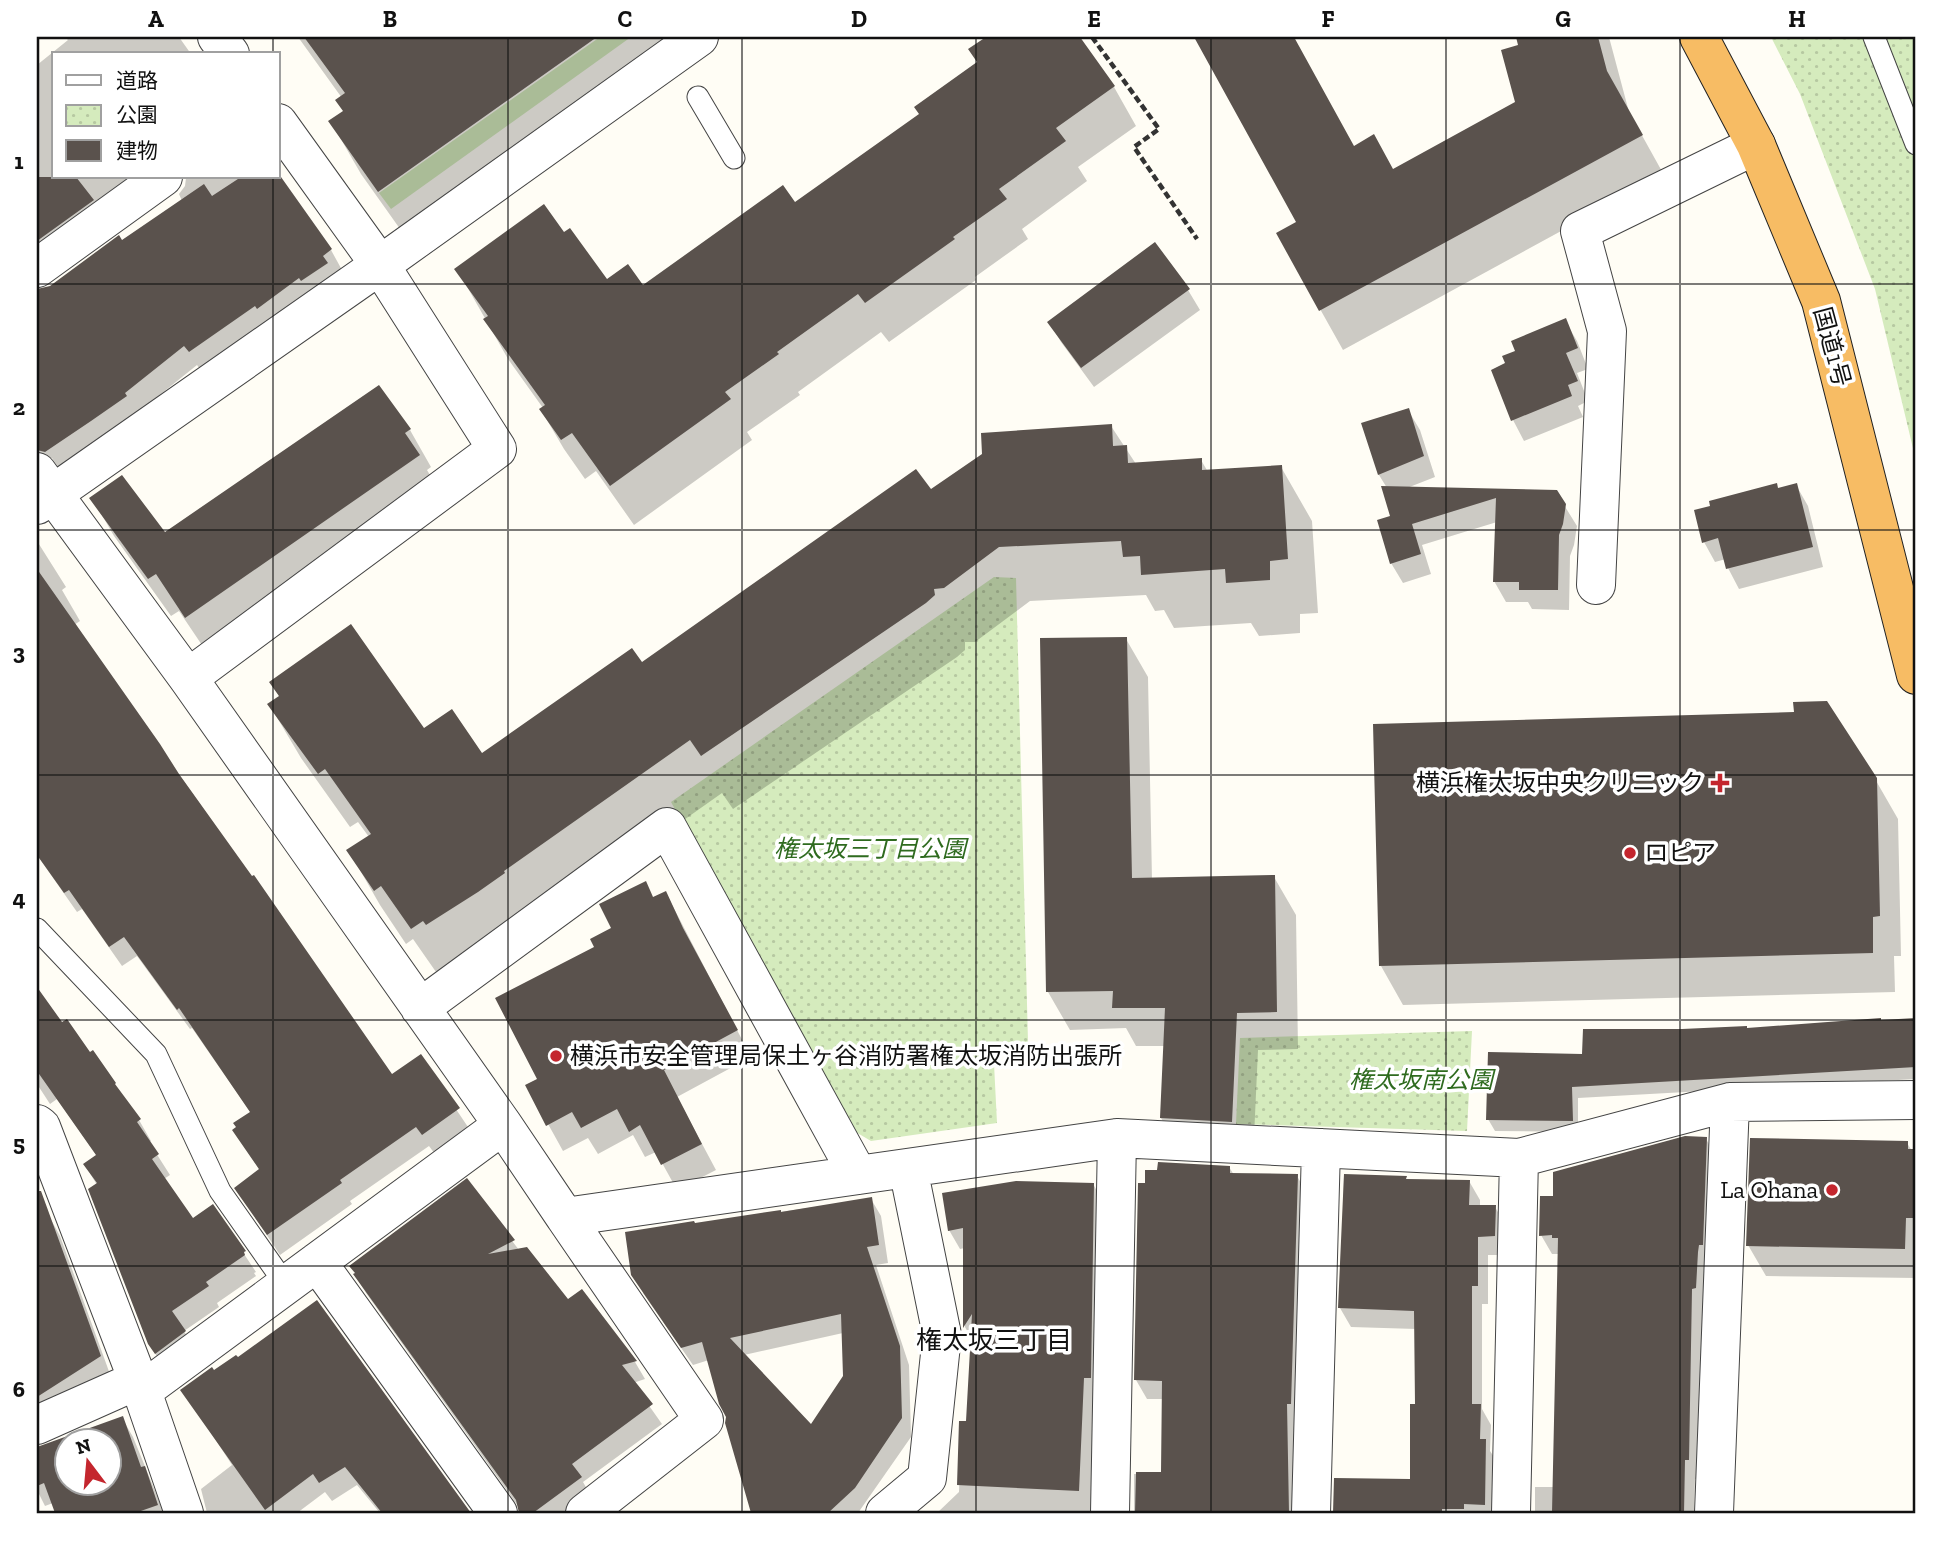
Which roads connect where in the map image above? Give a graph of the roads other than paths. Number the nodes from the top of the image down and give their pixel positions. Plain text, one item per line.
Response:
1 (217, 37) edge
2 (699, 37) edge
3 (1699, 37) edge
4 (1874, 37) edge
5 (228, 52) edge
6 (698, 97) dead end
7 (280, 125) edge
8 (1916, 144) edge
9 (1756, 145) junction
10 (734, 158) dead end
11 (162, 178) edge
12 (380, 265) junction
13 (37, 268) edge
14 (42, 490) edge
15 (1597, 585) dead end
16 (1916, 675) edge
17 (188, 678) junction
18 (37, 929) edge
19 (420, 1008) junction
20 (1916, 1100) edge
21 (1730, 1102) junction
22 (37, 1124) edge
23 (503, 1125) junction
24 (1116, 1138) junction
25 (1321, 1149) junction
26 (1519, 1158) junction
27 (908, 1168) junction
28 (858, 1175) junction
29 (565, 1217) junction
30 (317, 1262) junction
31 (286, 1285) junction
32 (140, 1386) junction
33 (37, 1425) edge
34 (184, 1513) edge
35 (498, 1513) edge
36 (585, 1513) edge
37 (885, 1513) edge
38 (1110, 1513) edge
39 (1311, 1513) edge
40 (1511, 1513) edge
41 (1714, 1513) edge

1 - 5 street
2 - 12 street
3 - 9 highway, 国道1号
4 - 8 lane
6 - 10 lane
7 - 12 street
9 - 15 street
9 - 16 highway, 国道1号
11 - 13 street
12 - 14 street
12 - 17 street
14 - 17 street
17 - 19 street
18 - 31 lane
19 - 23 street
19 - 28 street
20 - 21 street
21 - 26 street
21 - 41 street
22 - 32 street
23 - 29 street
23 - 30 street
24 - 25 street
24 - 27 street
24 - 38 street
25 - 26 street
25 - 39 street
26 - 40 street
27 - 28 street
27 - 37 street
28 - 29 street
29 - 36 street
30 - 31 street
30 - 35 street
31 - 32 street
32 - 33 street
32 - 34 street

